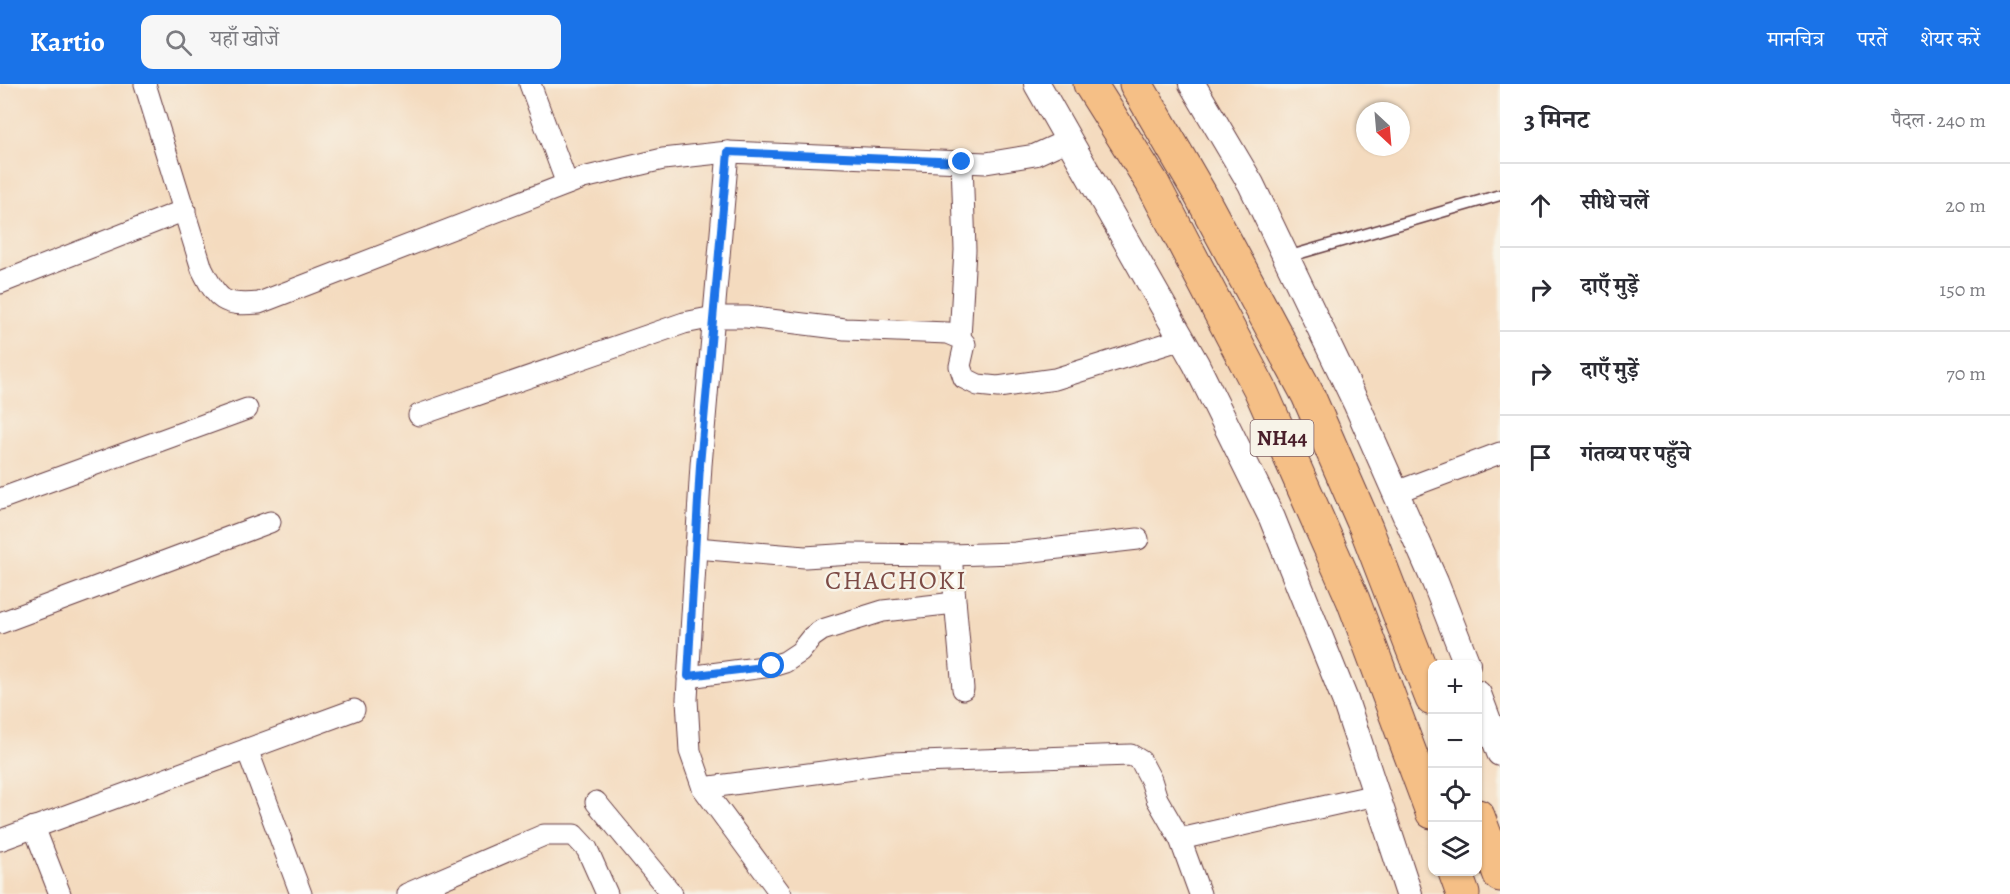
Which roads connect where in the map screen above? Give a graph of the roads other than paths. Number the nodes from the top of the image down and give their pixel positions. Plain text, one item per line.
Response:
1 (145, 84) edge
2 (530, 84) edge
3 (1037, 84) edge
4 (1090, 84) edge
5 (1136, 84) edge
6 (1192, 84) edge
7 (1070, 139) junction
8 (728, 152) junction
9 (962, 162) junction
10 (567, 184) junction
11 (1500, 195) edge
12 (185, 210) junction
13 (1286, 257) junction
14 (0, 283) edge
15 (714, 317) junction
16 (960, 338) junction
17 (1182, 339) junction
18 (247, 409) dead end
19 (419, 415) dead end
20 (1500, 453) edge
21 (1396, 492) junction
22 (0, 499) edge
23 (270, 522) dead end
24 (1138, 539) dead end
25 (696, 548) junction
26 (951, 555) junction
27 (955, 603) junction
28 (0, 623) edge
29 (1465, 660) edge
30 (688, 676) junction
31 (963, 689) dead end
32 (1428, 689) edge
33 (1482, 705) edge
34 (354, 710) dead end
35 (247, 749) junction
36 (1500, 753) edge
37 (703, 788) junction
38 (1376, 795) junction
39 (596, 801) dead end
40 (1428, 801) edge
41 (1480, 822) edge
42 (34, 827) junction
43 (1180, 839) junction
44 (0, 840) edge
45 (1500, 875) edge
46 (1456, 876) edge
47 (60, 894) edge
48 (302, 894) edge
49 (407, 894) edge
50 (607, 894) edge
51 (672, 894) edge
52 (781, 894) edge
53 (1200, 894) edge
54 (1409, 894) edge
55 (1463, 894) edge

1 - 12 street
2 - 10 street
3 - 7 street
4 - 40 highway, NH44
5 - 32 highway, NH44
6 - 13 street
7 - 9 street
7 - 17 street
8 - 9 street
8 - 10 street
8 - 15 street
9 - 16 street
10 - 12 street
11 - 13 lane
12 - 14 street
13 - 21 street
15 - 16 street
15 - 19 street
15 - 25 street
16 - 17 street
17 - 38 street
18 - 22 street
20 - 21 street
21 - 29 street
23 - 28 street
24 - 26 street
25 - 26 street
25 - 30 street
26 - 27 street
27 - 30 street
27 - 31 street
30 - 37 street
33 - 36 street
34 - 35 street
35 - 42 street
35 - 48 street
37 - 43 street
37 - 52 street
38 - 43 street
38 - 54 street
39 - 51 street
41 - 45 highway
42 - 44 street
42 - 47 street
43 - 53 street
46 - 55 highway
49 - 50 street

